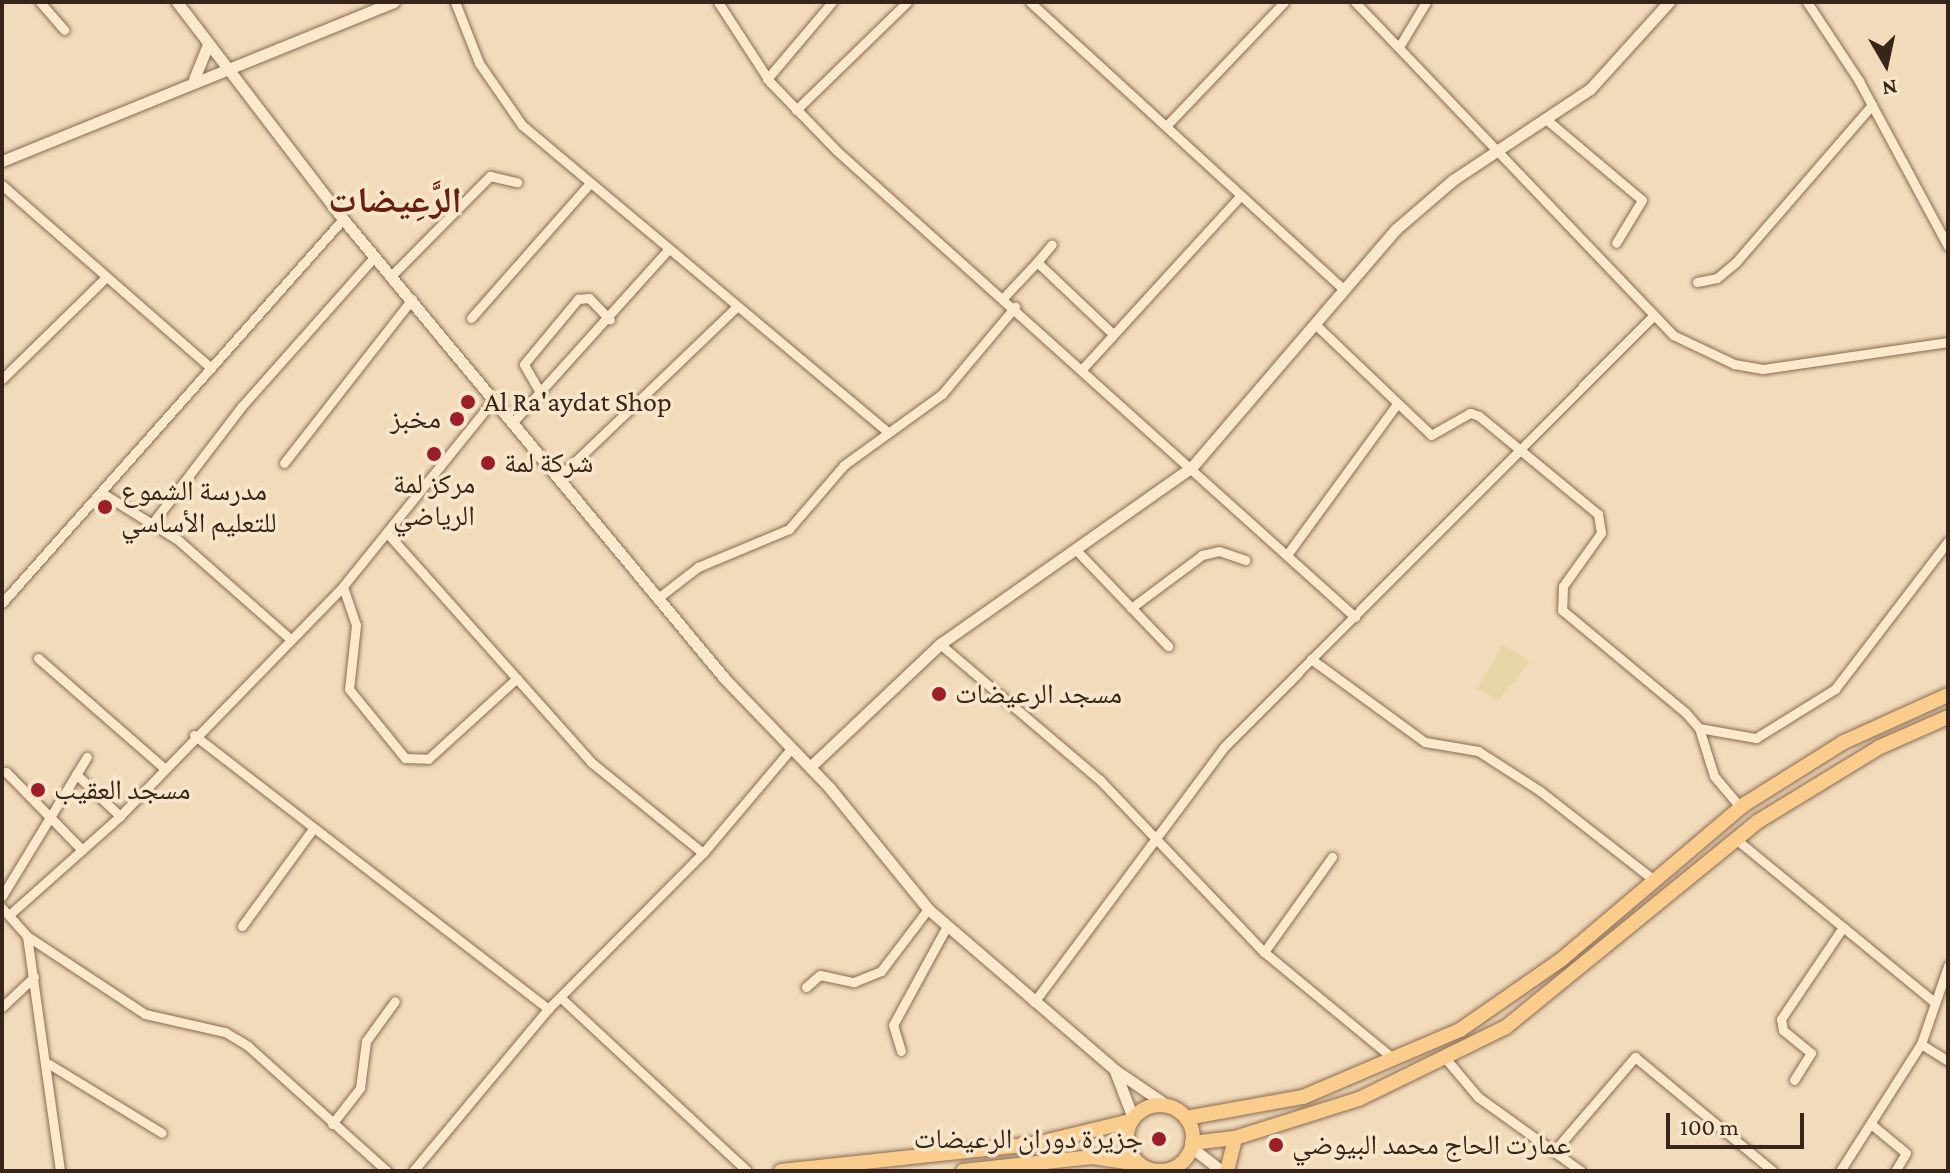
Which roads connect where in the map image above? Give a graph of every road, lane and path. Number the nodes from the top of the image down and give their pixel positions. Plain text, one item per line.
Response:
1 (40, 2) edge
2 (177, 2) edge
3 (394, 2) edge
4 (455, 2) edge
5 (718, 2) edge
6 (832, 2) edge
7 (907, 2) edge
8 (1030, 2) edge
9 (1284, 2) edge
10 (1355, 2) edge
11 (1426, 2) edge
12 (1669, 2) edge
13 (1807, 2) edge
14 (64, 30) dead end
15 (208, 44) junction
16 (1399, 47) junction
17 (228, 68) junction
18 (767, 79) junction
19 (193, 80) junction
20 (1872, 105) junction
21 (796, 110) junction
22 (1547, 120) junction
23 (1168, 124) junction
24 (1497, 150) junction
25 (2, 161) edge
26 (517, 182) dead end
27 (589, 184) junction
28 (2, 185) edge
29 (1240, 196) junction
30 (343, 219) junction
31 (1616, 243) dead end
32 (1052, 244) dead end
33 (1948, 246) edge
34 (668, 250) junction
35 (375, 256) junction
36 (1037, 262) junction
37 (391, 276) junction
38 (105, 278) junction
39 (1697, 282) dead end
40 (1342, 288) junction
41 (1004, 297) junction
42 (412, 299) junction
43 (736, 307) junction
44 (1015, 307) junction
45 (471, 318) dead end
46 (1651, 318) junction
47 (610, 320) junction
48 (1316, 325) junction
49 (1113, 334) junction
50 (1948, 342) edge
51 (1084, 367) junction
52 (211, 368) junction
53 (2, 379) edge
54 (541, 394) junction
55 (494, 399) junction
56 (1397, 404) junction
57 (513, 422) junction
58 (886, 430) junction
59 (1522, 449) junction
60 (284, 463) dead end
61 (1192, 467) junction
62 (559, 477) junction
63 (102, 493) junction
64 (151, 525) junction
65 (388, 534) junction
66 (1948, 541) edge
67 (1077, 551) junction
68 (1289, 552) junction
69 (1245, 560) dead end
70 (343, 587) junction
71 (658, 598) junction
72 (2, 603) edge
73 (1131, 608) junction
74 (1355, 617) junction
75 (289, 638) junction
76 (940, 644) junction
77 (1168, 646) dead end
78 (38, 658) dead end
79 (1311, 659) junction
80 (517, 678) junction
81 (1948, 695) edge
82 (1948, 717) edge
83 (1699, 728) junction
84 (194, 735) junction
85 (791, 749) junction
86 (87, 757) dead end
87 (810, 767) junction
88 (164, 768) junction
89 (6, 772) dead end
90 (76, 774) junction
91 (1741, 808) junction
92 (120, 816) junction
93 (48, 819) junction
94 (312, 830) junction
95 (1155, 834) junction
96 (1737, 840) junction
97 (82, 850) junction
98 (703, 853) junction
99 (1332, 857) dead end
100 (1655, 881) junction
101 (2, 896) edge
102 (928, 909) junction
103 (5, 912) edge
104 (242, 926) dead end
105 (947, 926) junction
106 (1843, 927) junction
107 (27, 936) junction
108 (1264, 952) junction
109 (1948, 966) edge
110 (34, 977) junction
111 (806, 987) dead end
112 (560, 997) junction
113 (395, 1001) dead end
114 (1034, 1002) junction
115 (1934, 1002) junction
116 (2, 1007) edge
117 (548, 1009) junction
118 (1921, 1044) junction
119 (901, 1051) dead end
120 (1446, 1059) junction
121 (1948, 1061) edge
122 (1396, 1062) junction
123 (49, 1064) junction
124 (1115, 1070) junction
125 (1794, 1080) dead end
126 (1168, 1106) junction
127 (1186, 1118) junction
128 (1132, 1120) junction
129 (332, 1124) junction
130 (1871, 1124) junction
131 (162, 1133) dead end
132 (1235, 1138) junction
133 (1192, 1145) junction
134 (1555, 1150) junction
135 (1139, 1164) junction
136 (1174, 1170) edge
137 (60, 1171) edge
138 (387, 1171) edge
139 (413, 1171) edge
140 (747, 1171) edge
141 (781, 1171) edge
142 (963, 1171) edge
143 (1224, 1171) edge
144 (1581, 1171) edge
145 (1773, 1171) edge
146 (1840, 1171) edge
147 (1895, 1171) edge

1 - 14 street
2 - 15 street
3 - 17 street
4 - 27 street
5 - 18 street
6 - 18 street
7 - 21 street
8 - 23 street
9 - 23 street
10 - 16 street
11 - 16 street
12 - 22 street
13 - 20 street
15 - 17 street
15 - 19 street
16 - 24 street
17 - 19 street
17 - 30 street
18 - 21 street
19 - 25 street
20 - 33 street
20 - 39 street
21 - 41 street
22 - 24 street
22 - 31 street
23 - 29 street
24 - 40 street
24 - 46 street
26 - 37 street
27 - 34 street
27 - 45 street
28 - 38 street
29 - 40 street
29 - 49 street
30 - 35 street
30 - 52 street
32 - 36 street
34 - 43 street
34 - 47 street
35 - 37 street
35 - 64 street
36 - 41 street
36 - 49 street
37 - 42 street
38 - 52 street
38 - 53 street
40 - 48 street
41 - 44 street
42 - 55 street
42 - 60 street
43 - 58 street
43 - 62 street
44 - 51 street
44 - 58 street
46 - 50 street
46 - 59 street
47 - 54 street
47 - 54 street
48 - 56 street
48 - 61 street
49 - 51 street
51 - 61 street
52 - 63 street
54 - 57 street
55 - 57 street
55 - 65 street
56 - 59 street
56 - 68 street
57 - 62 street
58 - 71 street
59 - 74 street
59 - 83 street
61 - 67 street
61 - 68 street
62 - 71 street
63 - 64 street
63 - 72 street
64 - 75 street
65 - 70 street
65 - 80 street
66 - 83 street
67 - 73 street
67 - 76 street
68 - 74 street
69 - 73 street
70 - 75 street
70 - 80 street
71 - 85 street
73 - 77 street
74 - 79 street
75 - 84 street
76 - 87 street
76 - 95 street
78 - 88 street
79 - 95 street
79 - 100 street
80 - 98 street
81 - 91 main road
82 - 96 main road
83 - 91 street
84 - 88 street
84 - 94 street
85 - 87 street
85 - 98 street
86 - 90 street
87 - 102 street
88 - 92 street
89 - 93 street
90 - 92 street
90 - 93 street
91 - 100 main road
92 - 97 street
93 - 97 street
93 - 101 street
94 - 104 street
94 - 117 street
95 - 108 street
95 - 114 street
96 - 106 street
96 - 120 main road
97 - 103 street
98 - 112 street
99 - 108 street
100 - 122 main road
102 - 105 street
102 - 111 street
103 - 107 street
105 - 114 street
105 - 119 street
106 - 115 street
106 - 125 street
107 - 110 street
107 - 129 street
108 - 122 street
109 - 115 street
110 - 116 street
110 - 123 street
112 - 117 street
112 - 140 street
113 - 129 street
114 - 124 street
115 - 118 street
117 - 139 street
118 - 121 street
118 - 130 street
120 - 132 main road
120 - 134 street
122 - 127 main road
123 - 131 street
123 - 137 street
124 - 126 street
124 - 128 street
126 - 127 main road
126 - 128 main road
127 - 133 main road
128 - 135 main road
128 - 141 main road
129 - 138 street
130 - 146 street
130 - 147 street
132 - 133 main road
132 - 143 main road
133 - 136 main road
133 - 143 street
134 - 144 street
134 - 145 street
135 - 136 main road
135 - 142 main road

